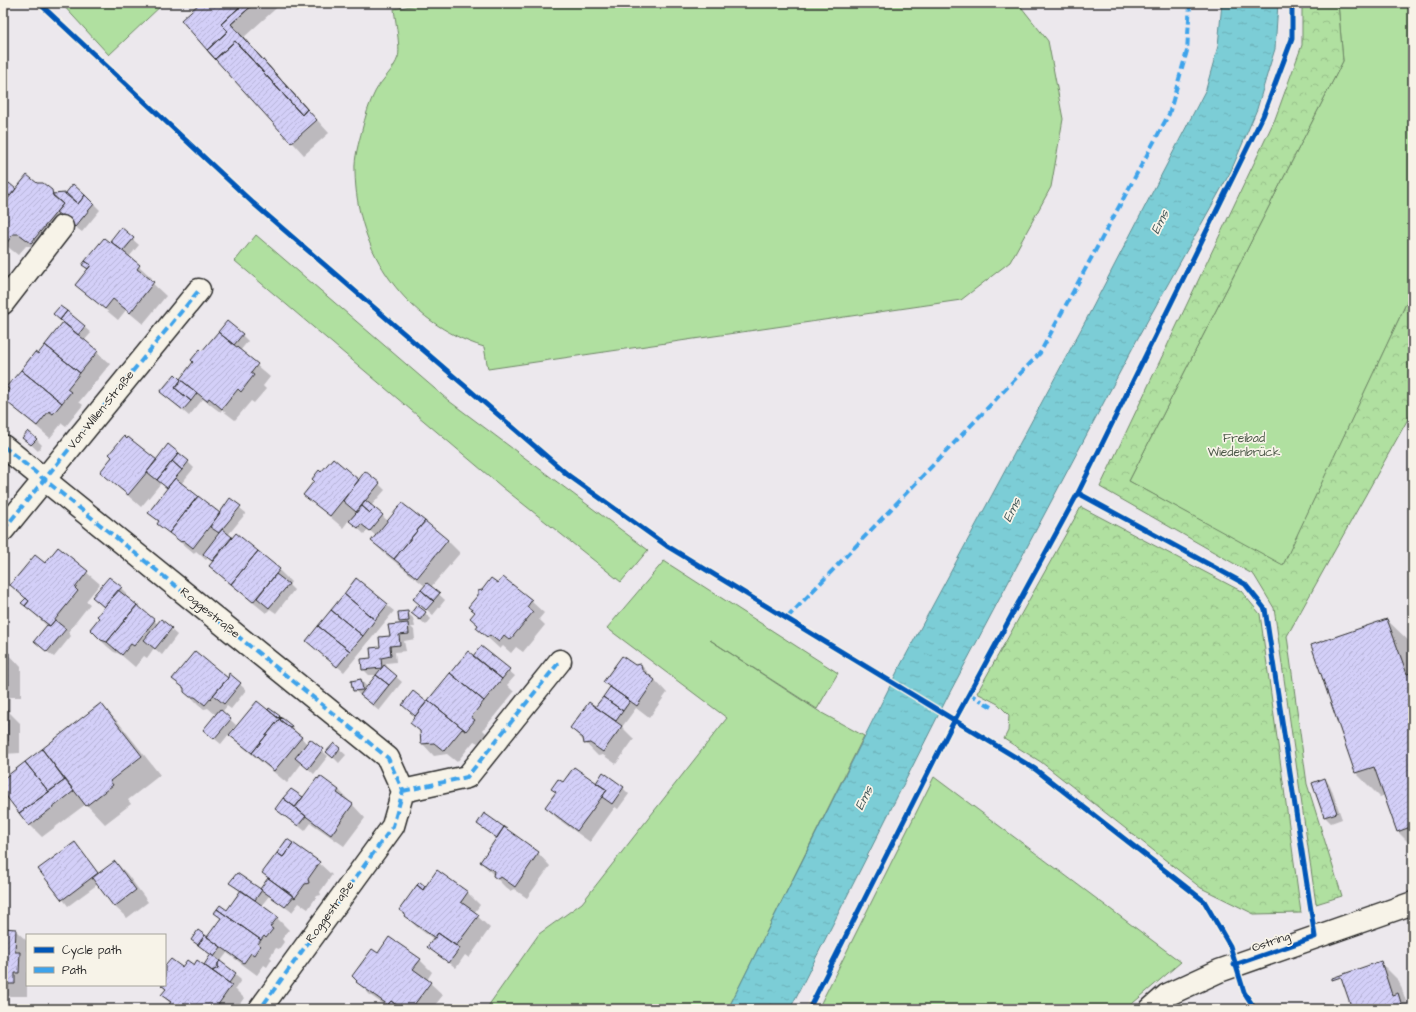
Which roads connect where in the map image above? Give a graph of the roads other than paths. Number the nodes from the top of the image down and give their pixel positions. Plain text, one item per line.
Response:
1 (62, 227) dead end
2 (199, 290) dead end
3 (3, 302) edge
4 (3, 446) edge
5 (45, 480) junction
6 (3, 530) edge
7 (560, 661) dead end
8 (402, 791) junction
9 (1413, 903) edge
10 (1159, 1002) edge
11 (260, 1009) edge

1 - 3 street
2 - 5 street, Von-Willen-Straße
4 - 5 street, Roggestraße
5 - 6 street, Von-Willen-Straße
5 - 8 street, Roggestraße
7 - 8 street
8 - 11 street, Roggestraße
9 - 10 street, Ostring

